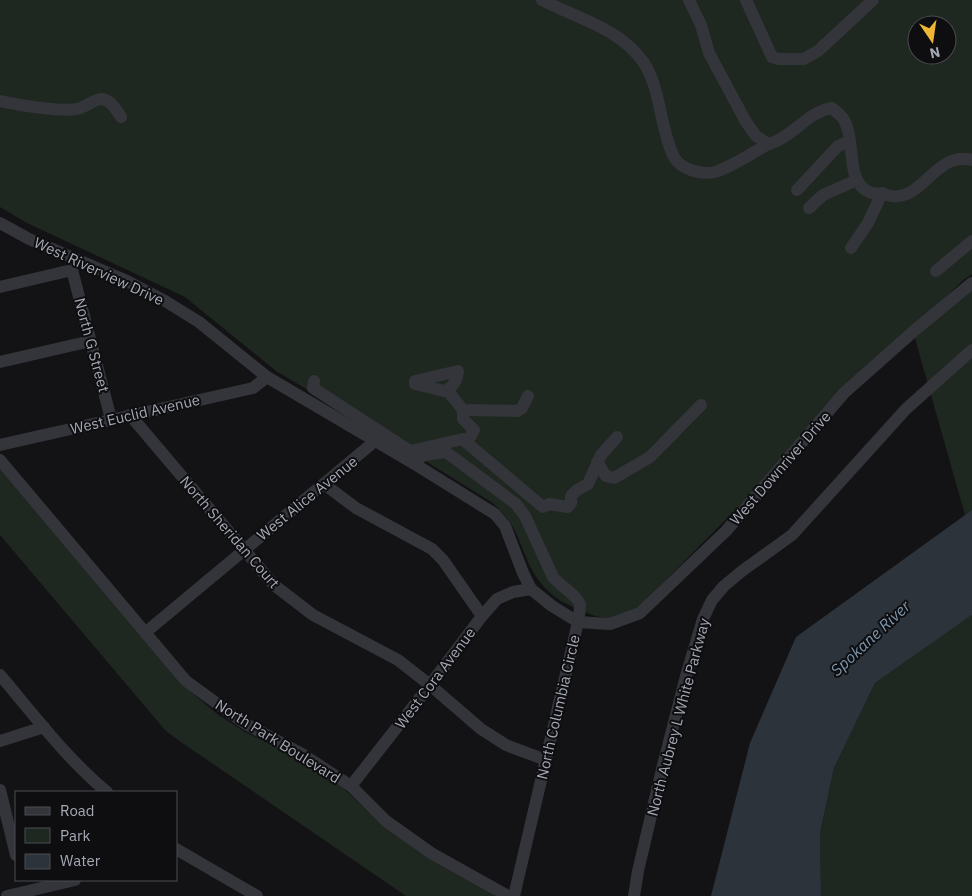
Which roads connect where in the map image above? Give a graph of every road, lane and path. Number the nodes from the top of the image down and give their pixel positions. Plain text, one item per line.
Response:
1 (542, 0) edge
2 (689, 0) edge
3 (746, 0) edge
4 (873, 0) edge
5 (0, 102) edge
6 (121, 118) dead end
7 (850, 141) junction
8 (769, 144) junction
9 (972, 160) edge
10 (857, 180) junction
11 (798, 190) dead end
12 (882, 193) junction
13 (809, 208) dead end
14 (0, 223) edge
15 (972, 241) edge
16 (851, 248) dead end
17 (74, 265) junction
18 (936, 271) dead end
19 (972, 283) edge
20 (0, 287) edge
21 (91, 341) junction
22 (972, 350) edge
23 (0, 362) edge
24 (267, 377) junction
25 (314, 381) dead end
26 (447, 390) dead end
27 (528, 396) dead end
28 (701, 405) dead end
29 (463, 410) junction
30 (130, 415) junction
31 (111, 419) junction
32 (617, 437) dead end
33 (376, 441) junction
34 (467, 443) junction
35 (0, 445) edge
36 (0, 460) edge
37 (597, 462) junction
38 (413, 463) junction
39 (324, 484) junction
40 (243, 550) junction
41 (532, 588) junction
42 (482, 616) junction
43 (578, 622) junction
44 (146, 632) junction
45 (0, 675) edge
46 (430, 685) junction
47 (44, 728) junction
48 (0, 741) edge
49 (546, 760) junction
50 (351, 786) junction
51 (0, 790) edge
52 (106, 791) edge
53 (15, 851) edge
54 (178, 852) edge
55 (69, 881) edge
56 (25, 889) edge
57 (6, 896) edge
58 (257, 896) edge
59 (508, 896) edge
60 (514, 896) edge
61 (634, 896) edge

1 - 8 street
2 - 8 street
3 - 4 street
5 - 6 street
7 - 8 street
7 - 10 street
7 - 11 street
9 - 12 street
10 - 12 street
10 - 13 street
12 - 16 street
14 - 17 street, West Riverview Drive
15 - 18 street
17 - 20 street
17 - 21 street, North G Street
17 - 24 street, West Riverview Drive
19 - 43 street, West Downriver Drive
21 - 23 street
21 - 31 street, North G Street
22 - 61 street, North Aubrey L White Parkway
24 - 30 street, West Euclid Avenue
24 - 33 street, North Columbia Circle
25 - 34 street
26 - 29 street
27 - 29 street
28 - 37 street
29 - 34 street
30 - 31 street, West Euclid Avenue
30 - 40 street, North Sheridan Court
31 - 35 street, West Euclid Avenue
32 - 37 street
33 - 38 street, North Columbia Circle
33 - 39 street, West Alice Avenue
34 - 37 street
36 - 44 street, North Park Boulevard
38 - 41 street, North Columbia Circle
38 - 43 street
39 - 40 street, West Alice Avenue
39 - 42 street
40 - 44 street, West Alice Avenue
40 - 46 street, North Sheridan Court
41 - 42 street, West Cora Avenue
41 - 43 street, North Columbia Circle
42 - 46 street, West Cora Avenue
43 - 49 street, North Columbia Circle
44 - 50 street, North Park Boulevard
45 - 47 street
46 - 49 street, North Sheridan Court
46 - 50 street, West Cora Avenue
47 - 48 street
47 - 52 street
49 - 60 street, North Columbia Circle
50 - 59 street, North Park Boulevard
51 - 53 street
54 - 58 street
55 - 56 street
56 - 57 street

